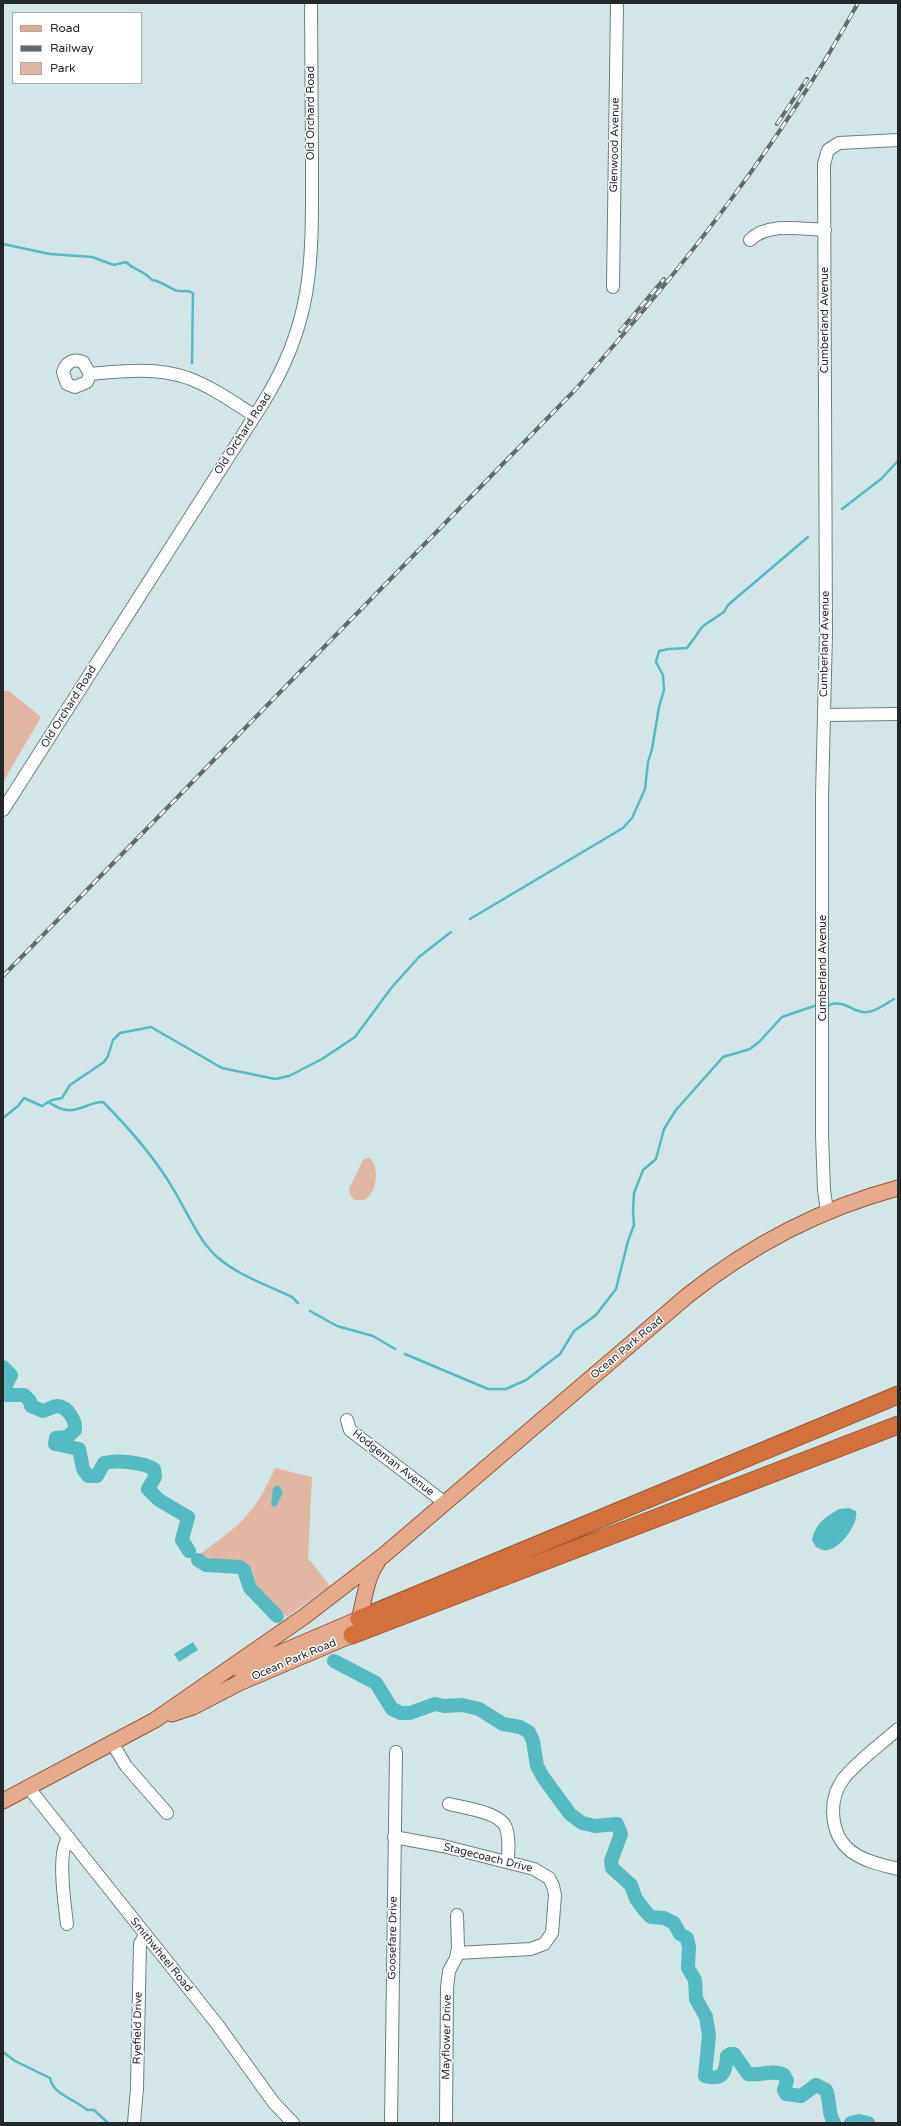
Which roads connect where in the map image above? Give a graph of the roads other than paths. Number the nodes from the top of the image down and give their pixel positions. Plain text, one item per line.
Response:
1 (311, 3) edge
2 (617, 3) edge
3 (898, 140) edge
4 (824, 230) junction
5 (750, 240) dead end
6 (613, 287) dead end
7 (90, 374) dead end
8 (255, 416) junction
9 (898, 714) edge
10 (824, 715) junction
11 (3, 810) edge
12 (898, 1188) edge
13 (827, 1211) junction
14 (898, 1395) edge
15 (347, 1420) dead end
16 (898, 1425) edge
17 (445, 1503) junction
18 (384, 1555) junction
19 (344, 1586) junction
20 (363, 1596) junction
21 (359, 1619) junction
22 (352, 1635) junction
23 (188, 1697) junction
24 (155, 1720) junction
25 (898, 1729) edge
26 (112, 1743) junction
27 (396, 1752) dead end
28 (28, 1787) junction
29 (3, 1801) edge
30 (448, 1804) dead end
31 (166, 1813) dead end
32 (394, 1837) junction
33 (69, 1838) junction
34 (508, 1861) junction
35 (898, 1869) edge
36 (457, 1915) dead end
37 (67, 1924) dead end
38 (145, 1935) junction
39 (457, 1954) junction
40 (134, 2123) edge
41 (294, 2123) edge
42 (391, 2123) edge
43 (446, 2123) edge

1 - 8 street, Old Orchard Road
2 - 6 street, Glenwood Avenue
3 - 4 street, Cumberland Avenue
4 - 5 street
4 - 10 street, Cumberland Avenue
7 - 8 street
8 - 11 street, Old Orchard Road
9 - 10 street
10 - 13 street, Cumberland Avenue
12 - 13 main road, Ocean Park Road
13 - 17 main road, Ocean Park Road
14 - 21 highway
15 - 17 street, Hodgeman Avenue
16 - 22 highway
17 - 18 main road, Ocean Park Road
18 - 19 main road, Ocean Park Road
18 - 20 main road, Ocean Park Road
19 - 20 main road
19 - 23 main road, Ocean Park Road
20 - 21 main road, Ocean Park Road
21 - 22 main road, Ocean Park Road
21 - 23 main road
22 - 24 main road, Ocean Park Road
23 - 24 main road, Ocean Park Road
24 - 26 main road, Ocean Park Road
25 - 35 street
26 - 28 main road, Ocean Park Road
26 - 31 street
27 - 32 street, Goosefare Drive
28 - 29 main road, Ocean Park Road
28 - 33 street, Smithwheel Road
30 - 34 street
32 - 34 street, Stagecoach Drive
32 - 42 street, Goosefare Drive
33 - 37 street
33 - 38 street, Smithwheel Road
34 - 39 street, Stagecoach Drive
36 - 39 street, Mayflower Drive
38 - 40 street, Ryefield Drive
38 - 41 street, Smithwheel Road
39 - 43 street, Mayflower Drive

